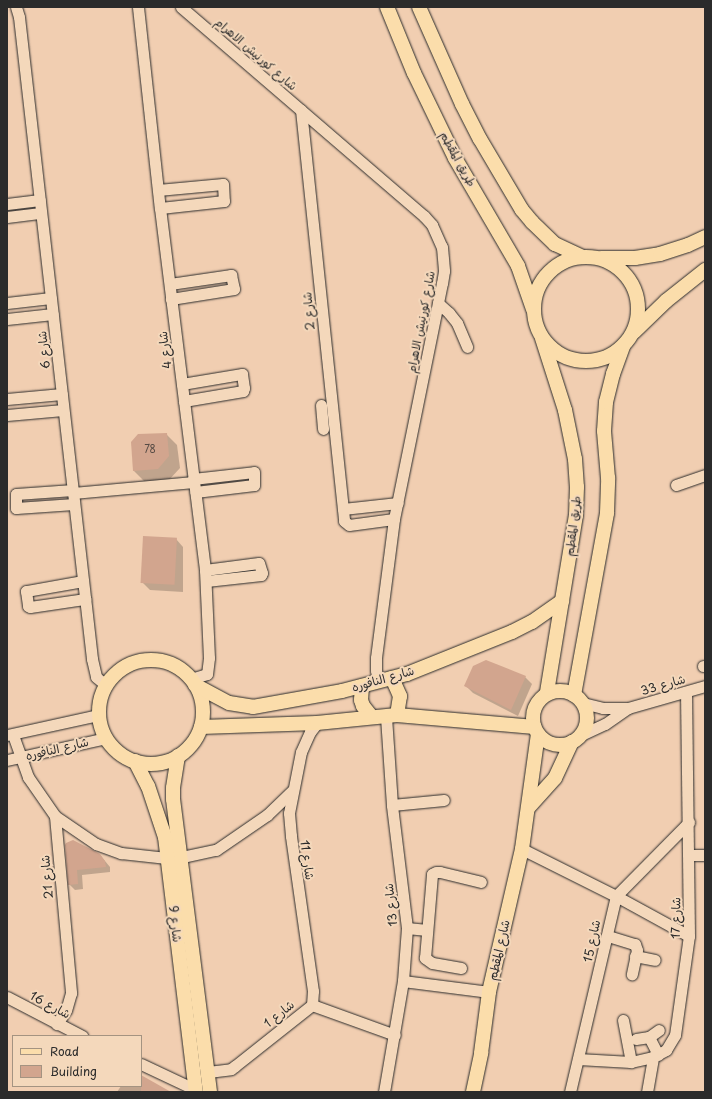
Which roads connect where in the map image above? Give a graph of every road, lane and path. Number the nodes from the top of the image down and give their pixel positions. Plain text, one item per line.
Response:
1 (16, 7) edge
2 (138, 7) edge
3 (181, 7) edge
4 (387, 7) edge
5 (419, 7) edge
6 (301, 110) junction
7 (158, 190) junction
8 (40, 200) junction
9 (7, 204) edge
10 (160, 208) junction
11 (41, 213) junction
12 (7, 218) edge
13 (705, 236) edge
14 (581, 256) junction
15 (598, 258) junction
16 (705, 270) edge
17 (170, 284) junction
18 (51, 298) junction
19 (171, 299) junction
20 (7, 303) edge
21 (438, 304) junction
22 (533, 309) junction
23 (53, 314) junction
24 (7, 319) edge
25 (632, 334) junction
26 (542, 338) junction
27 (623, 346) junction
28 (467, 347) dead end
29 (182, 384) junction
30 (62, 394) junction
31 (7, 399) edge
32 (184, 401) junction
33 (321, 404) dead end
34 (64, 410) junction
35 (7, 415) edge
36 (328, 417) junction
37 (323, 429) dead end
38 (705, 475) edge
39 (194, 484) junction
40 (676, 485) dead end
41 (73, 496) junction
42 (398, 503) junction
43 (343, 509) junction
44 (394, 519) junction
45 (205, 570) junction
46 (83, 581) junction
47 (206, 581) junction
48 (85, 599) junction
49 (562, 601) junction
50 (392, 678) junction
51 (193, 682) junction
52 (378, 682) junction
53 (106, 685) junction
54 (362, 686) junction
55 (705, 686) edge
56 (686, 692) junction
57 (547, 693) junction
58 (579, 699) junction
59 (628, 708) junction
60 (99, 715) junction
61 (385, 716) junction
62 (317, 723) junction
63 (201, 727) junction
64 (536, 730) junction
65 (10, 735) edge
66 (106, 738) junction
67 (577, 738) junction
68 (178, 756) junction
69 (20, 758) junction
70 (7, 760) edge
71 (135, 761) junction
72 (292, 791) junction
73 (444, 800) dead end
74 (392, 805) junction
75 (528, 808) junction
76 (55, 816) junction
77 (689, 822) junction
78 (522, 849) junction
79 (689, 855) junction
80 (705, 855) edge
81 (182, 857) junction
82 (167, 858) junction
83 (481, 882) dead end
84 (616, 896) junction
85 (407, 928) junction
86 (427, 930) junction
87 (608, 936) junction
88 (689, 936) junction
89 (635, 956) junction
90 (655, 960) dead end
91 (460, 968) dead end
92 (632, 974) dead end
93 (403, 981) junction
94 (490, 992) junction
95 (7, 997) edge
96 (312, 1005) junction
97 (623, 1020) dead end
98 (57, 1024) junction
99 (659, 1030) dead end
100 (80, 1035) edge
101 (395, 1035) junction
102 (649, 1037) junction
103 (636, 1039) dead end
104 (656, 1056) junction
105 (578, 1059) junction
106 (631, 1062) junction
107 (142, 1064) edge
108 (208, 1072) junction
109 (196, 1091) edge
110 (383, 1091) edge
111 (210, 1092) edge
112 (473, 1092) edge
113 (570, 1092) edge
114 (647, 1092) edge

1 - 8 street, شارع 6
2 - 7 street, شارع 4
3 - 6 street, شارع كورنيش الاهرام
4 - 22 main road, طريق المقطم
5 - 14 main road
6 - 21 street, شارع كورنيش الاهرام
6 - 36 street, شارع 2
7 - 10 street, شارع 4
7 - 10 street
8 - 9 street
8 - 11 street, شارع 6
10 - 17 street, شارع 4
11 - 12 street
11 - 18 street, شارع 6
13 - 15 main road
14 - 15 main road
14 - 22 main road
15 - 25 main road
16 - 25 main road
17 - 19 street, شارع 4
17 - 19 street
18 - 20 street
18 - 23 street, شارع 6
19 - 29 street, شارع 4
21 - 28 street
21 - 42 street, شارع كورنيش الاهرام
22 - 26 main road
23 - 24 street
23 - 30 street, شارع 6
25 - 27 main road
26 - 27 main road
26 - 49 main road, طريق المقطم
27 - 58 main road
29 - 32 street, شارع 4
29 - 32 street
30 - 31 street
30 - 34 street, شارع 6
32 - 39 street, شارع 4
33 - 36 street
34 - 35 street
34 - 41 street, شارع 6
36 - 37 street
36 - 43 street, شارع 2
38 - 40 street
39 - 41 street
39 - 45 street, شارع 4
41 - 46 street, شارع 6
42 - 43 street
42 - 44 street, شارع كورنيش الاهرام
43 - 44 street, شارع 2
44 - 52 street, شارع كورنيش الاهرام
45 - 47 street, شارع 4
45 - 47 street
46 - 48 street, شارع 6
46 - 48 street
47 - 51 street, شارع 4
48 - 53 street, شارع 6
49 - 50 main road, شارع النافوره
49 - 57 main road, طريق المقطم
50 - 52 main road, شارع النافوره
50 - 61 main road
51 - 53 main road
51 - 54 main road, شارع النافوره
51 - 63 main road
52 - 54 main road, شارع النافوره
53 - 60 main road
54 - 61 main road
55 - 56 street, شارع 33
56 - 59 street, شارع 33
56 - 77 street, شارع 17
57 - 58 main road
57 - 64 main road
58 - 59 street, شارع 33
58 - 67 main road
59 - 67 street, شارع 33
60 - 65 street, شارع النافوره
60 - 66 main road
61 - 62 main road
61 - 64 main road
61 - 74 street, شارع 13
62 - 63 main road
62 - 72 street, شارع 11
63 - 68 main road
64 - 67 main road
64 - 75 main road, شارع المقطم
65 - 69 street
66 - 69 street, شارع النافوره
66 - 71 main road
67 - 75 main road
68 - 71 main road
68 - 81 main road, شارع 9
69 - 70 street, شارع النافوره
69 - 76 street
71 - 82 main road, شارع 9
72 - 81 street
72 - 96 street, شارع 11
73 - 74 street
74 - 85 street, شارع 13
75 - 78 main road, شارع المقطم
76 - 82 street
76 - 98 street, شارع 21
77 - 79 street, شارع 17
77 - 84 street
78 - 84 street
78 - 94 main road, شارع المقطم
79 - 80 street
79 - 88 street, شارع 17
81 - 108 main road, شارع 9
82 - 109 main road, شارع 9
83 - 86 street
84 - 87 street, شارع 15
84 - 88 street
85 - 86 street
85 - 93 street, شارع 13
86 - 91 street
87 - 89 street
87 - 105 street, شارع 15
88 - 104 street, شارع 17
89 - 90 street
89 - 92 street
93 - 94 street
93 - 101 street, شارع 13
94 - 112 main road, شارع المقطم
95 - 98 street, شارع 16
96 - 101 street, شارع 1
96 - 108 street, شارع 1
97 - 106 street
98 - 100 street, شارع 16
99 - 102 street
101 - 110 street, شارع 13
102 - 103 street
102 - 104 street
104 - 106 street
104 - 114 street
105 - 106 street
105 - 113 street, شارع 15
107 - 109 street
108 - 111 main road, شارع 9

